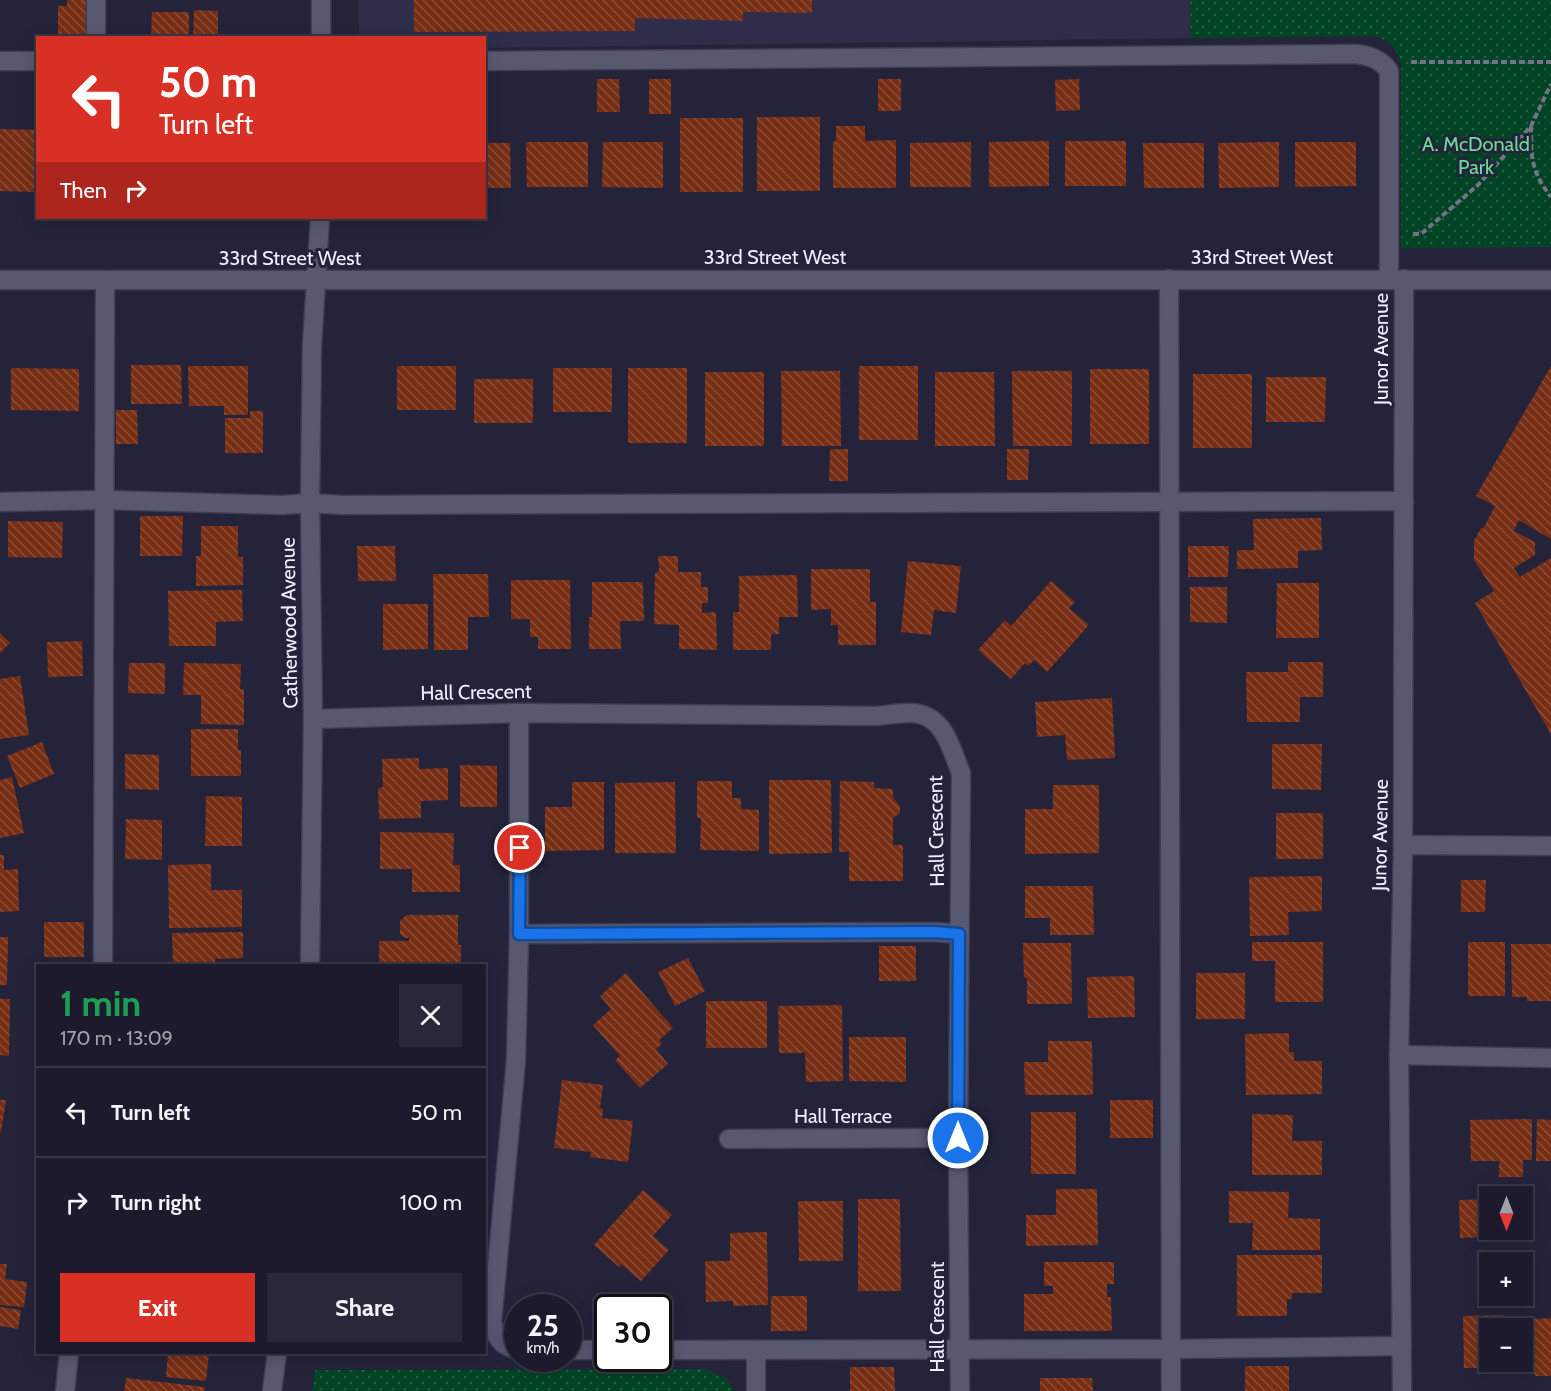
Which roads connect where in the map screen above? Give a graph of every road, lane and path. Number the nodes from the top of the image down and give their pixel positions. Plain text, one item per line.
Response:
1 (96, 0) edge
2 (321, 0) edge
3 (96, 36) edge
4 (321, 36) edge
5 (0, 61) edge
6 (36, 61) edge
7 (486, 61) edge
8 (1382, 62) junction
9 (1551, 62) edge
10 (1551, 84) edge
11 (1530, 126) junction
12 (1551, 197) edge
13 (320, 219) edge
14 (1390, 235) junction
15 (1169, 279) junction
16 (1396, 279) junction
17 (0, 280) edge
18 (105, 280) junction
19 (315, 280) junction
20 (1551, 280) edge
21 (105, 501) junction
22 (1404, 501) junction
23 (0, 502) edge
24 (1168, 502) junction
25 (310, 503) junction
26 (519, 713) junction
27 (313, 719) junction
28 (1403, 845) junction
29 (1551, 846) edge
30 (519, 934) junction
31 (959, 934) junction
32 (103, 964) edge
33 (310, 964) edge
34 (1399, 1055) junction
35 (1551, 1058) edge
36 (958, 1138) junction
37 (729, 1139) dead end
38 (504, 1345) edge
39 (1402, 1346) junction
40 (960, 1349) junction
41 (1171, 1349) junction
42 (672, 1350) edge
43 (756, 1351) junction
44 (69, 1354) edge
45 (277, 1354) edge
46 (65, 1391) edge
47 (272, 1391) edge
48 (756, 1391) edge
49 (960, 1391) edge
50 (1171, 1391) edge
51 (1402, 1391) edge

1 - 3 street
2 - 4 street
5 - 6 street
7 - 8 street
8 - 9 path
8 - 14 street, Junor Avenue
10 - 11 path
11 - 12 path
11 - 14 path
13 - 19 street, Catherwood Avenue
14 - 16 street, Junor Avenue
15 - 16 street, 33rd Street West
15 - 19 street, 33rd Street West
15 - 24 street
16 - 20 street, 33rd Street West
16 - 22 street, Junor Avenue
17 - 18 street, 33rd Street West
18 - 19 street, 33rd Street West
18 - 21 street
19 - 25 street, Catherwood Avenue
21 - 23 street
21 - 25 street
21 - 32 street
22 - 24 street
22 - 28 street, Junor Avenue
24 - 25 street
24 - 41 street
25 - 27 street, Catherwood Avenue
26 - 27 street, Hall Crescent
26 - 30 street
26 - 31 street, Hall Crescent
27 - 33 street, Catherwood Avenue
28 - 29 street
28 - 34 street, Junor Avenue
30 - 31 street
30 - 38 street
31 - 36 street, Hall Crescent
34 - 35 street
34 - 39 street, Junor Avenue
36 - 37 street, Hall Terrace
36 - 40 street, Hall Crescent
39 - 41 street
39 - 51 street, Junor Avenue
40 - 41 street
40 - 43 street
40 - 49 street, Hall Crescent
41 - 50 street
42 - 43 street
43 - 48 street
44 - 46 street
45 - 47 street

